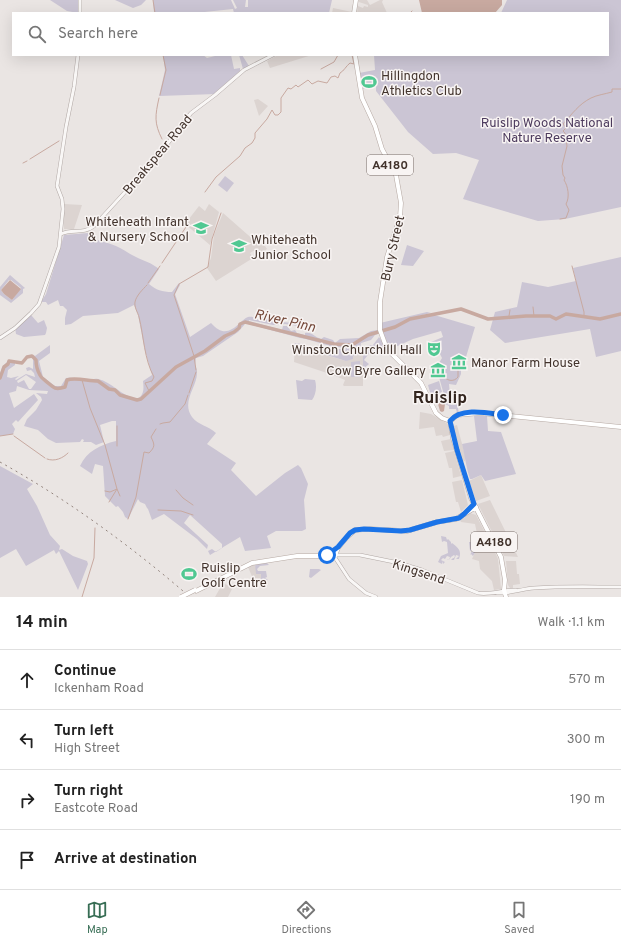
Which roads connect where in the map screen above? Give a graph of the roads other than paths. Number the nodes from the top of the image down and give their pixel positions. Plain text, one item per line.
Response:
1 (80, 0) edge
2 (356, 0) edge
3 (80, 12) edge
4 (354, 12) edge
5 (78, 56) edge
6 (271, 56) edge
7 (355, 56) edge
8 (61, 234) junction
9 (0, 338) edge
10 (450, 421) junction
11 (621, 427) edge
12 (475, 505) junction
13 (335, 554) junction
14 (621, 587) edge
15 (196, 591) junction
16 (506, 592) edge
17 (181, 597) edge
18 (185, 597) edge
19 (376, 597) edge

1 - 3 street
2 - 4 main road
5 - 8 street
6 - 8 street, Breakspear Road
7 - 10 main road, Bury Street / A4180
8 - 9 street
10 - 11 main road
10 - 12 main road, A4180
12 - 13 main road
12 - 16 main road, A4180
13 - 15 main road
13 - 16 street, Kingsend
13 - 19 street
14 - 16 street, Kingsend
15 - 17 main road, bridge
15 - 18 main road, bridge

